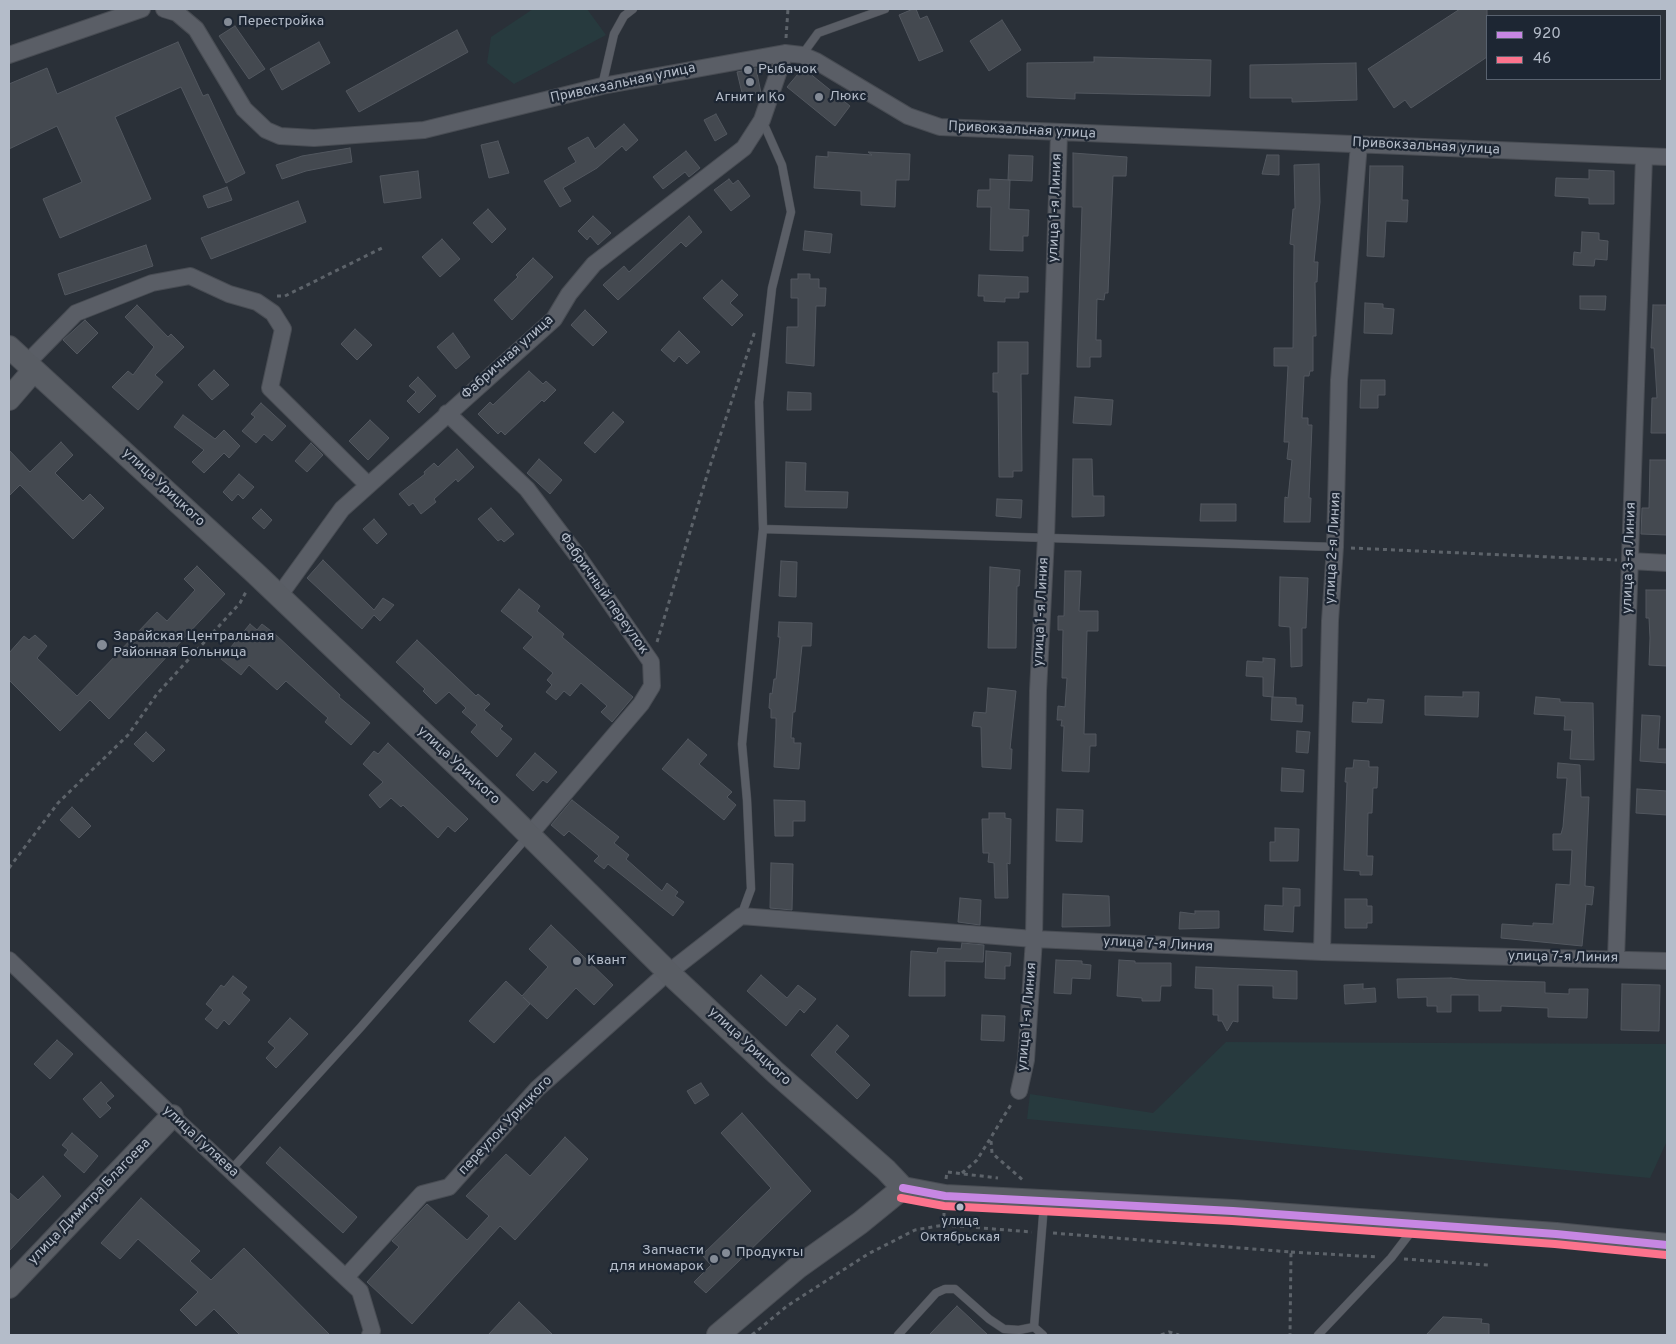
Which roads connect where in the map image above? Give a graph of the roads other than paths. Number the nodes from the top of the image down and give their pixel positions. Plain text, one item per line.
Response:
1 (142, 9) edge
2 (164, 9) edge
3 (633, 9) edge
4 (885, 9) edge
5 (785, 53) junction
6 (9, 55) edge
7 (802, 55) junction
8 (602, 86) junction
9 (762, 120) junction
10 (1059, 133) junction
11 (1359, 144) junction
12 (1644, 157) junction
13 (1667, 157) edge
14 (9, 347) edge
15 (31, 366) junction
16 (9, 398) edge
17 (448, 413) junction
18 (367, 484) junction
19 (763, 529) junction
20 (1046, 538) junction
21 (1335, 547) junction
22 (1630, 561) junction
23 (1667, 563) edge
24 (279, 596) junction
25 (530, 834) junction
26 (741, 916) junction
27 (1034, 939) junction
28 (1322, 952) junction
29 (1616, 958) junction
30 (9, 960) edge
31 (1667, 961) edge
32 (669, 973) junction
33 (1019, 1091) road end
34 (172, 1116) junction
35 (230, 1170) junction
36 (903, 1188) junction
37 (1044, 1201) junction
38 (1417, 1225) junction
39 (1667, 1245) edge
40 (346, 1278) junction
41 (9, 1287) edge
42 (1034, 1327) junction
43 (370, 1335) edge
44 (718, 1335) edge
45 (898, 1335) edge
46 (1043, 1335) edge
47 (1318, 1335) edge

1 - 6 street
2 - 8 street, Привокзальная улица
3 - 8 lane
4 - 7 lane
5 - 7 street, Привокзальная улица
5 - 8 street, Привокзальная улица
5 - 9 street, Фабричная улица
7 - 10 street, Привокзальная улица
9 - 17 street, Фабричная улица
9 - 19 lane
10 - 11 street, Привокзальная улица
10 - 20 street, улица 1-я Линия
11 - 12 street, Привокзальная улица
11 - 21 street, улица 2-я Линия
12 - 13 street, Привокзальная улица
12 - 22 street, улица 3-я Линия
14 - 15 main road, улица Урицкого
15 - 16 main road
15 - 18 street
15 - 24 main road, улица Урицкого
17 - 18 street, Фабричная улица
17 - 25 street, Фабричный переулок
18 - 24 street, Фабричная улица
19 - 20 lane
19 - 26 lane
20 - 21 lane
20 - 27 street, улица 1-я Линия
21 - 28 street, улица 2-я Линия
22 - 23 street
22 - 29 street, улица 3-я Линия
24 - 25 main road, улица Урицкого
25 - 32 main road, улица Урицкого
25 - 35 lane
26 - 27 street, улица 7-я Линия
26 - 32 street
27 - 28 street, улица 7-я Линия
27 - 33 street, улица 1-я Линия
28 - 29 street, улица 7-я Линия
29 - 31 street, улица 7-я Линия
30 - 34 street, улица Гуляева
32 - 36 main road, улица Урицкого
32 - 40 street, переулок Урицкого
34 - 35 street, улица Гуляева
34 - 41 main road, улица Димитра Благоева
35 - 40 street, улица Гуляева
36 - 37 main road
36 - 44 main road
37 - 38 main road
37 - 42 lane
38 - 39 main road
38 - 47 lane
40 - 43 street, улица Гуляева
42 - 45 lane
42 - 46 lane

